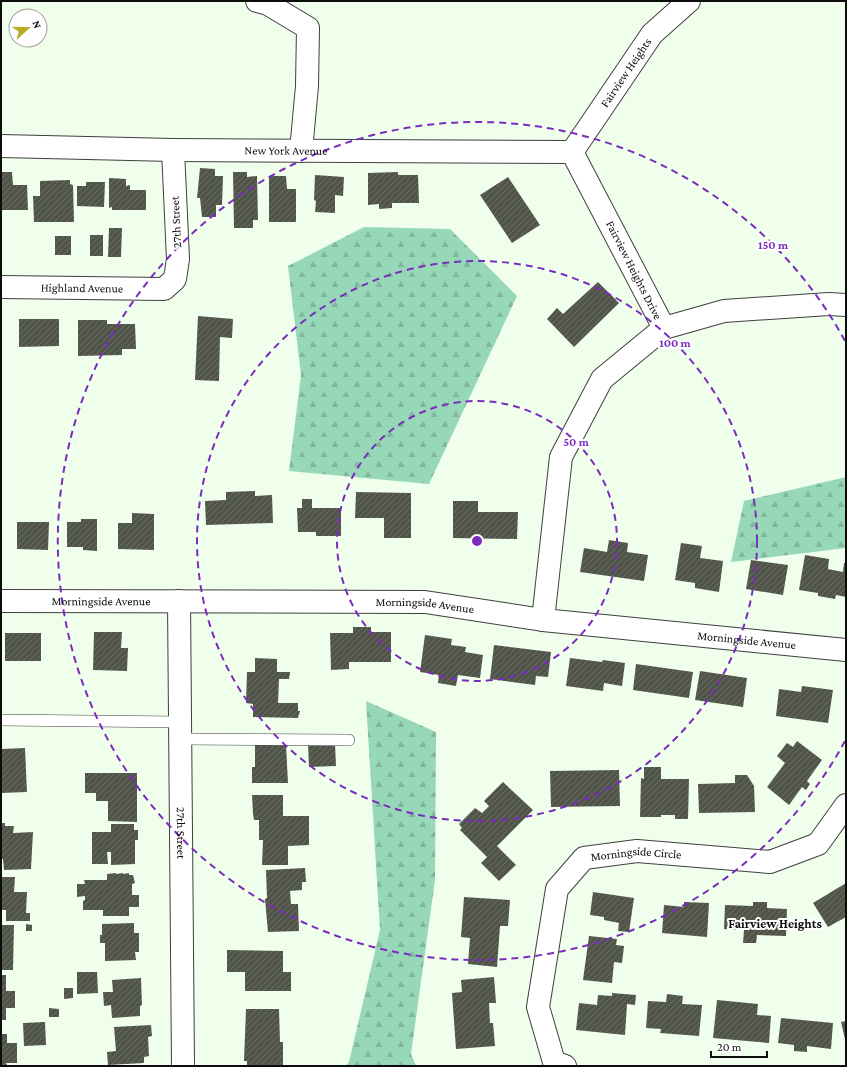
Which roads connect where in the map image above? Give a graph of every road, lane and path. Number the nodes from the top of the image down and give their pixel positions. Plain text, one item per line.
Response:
1 (257, 1) edge
2 (689, 1) edge
3 (1, 146) edge
4 (173, 150) junction
5 (301, 151) junction
6 (572, 152) junction
7 (1, 287) edge
8 (164, 289) joint
9 (846, 305) edge
10 (664, 328) junction
11 (1, 601) edge
12 (179, 601) junction
13 (543, 620) junction
14 (846, 650) edge
15 (1, 720) edge
16 (180, 730) junction
17 (349, 740) dead end
18 (846, 805) edge
19 (183, 1066) edge
20 (565, 1066) edge

1 - 5 street
2 - 6 street, Fairview Heights
3 - 4 street, New York Avenue
4 - 5 street, New York Avenue
4 - 8 street, 27th Street
5 - 6 street, New York Avenue
6 - 10 street, Fairview Heights Drive
7 - 8 street, Highland Avenue
9 - 10 street
10 - 13 street, Fairview Heights Drive
11 - 12 street, Morningside Avenue
12 - 13 street, Morningside Avenue
12 - 16 street, 27th Street
13 - 14 street, Morningside Avenue
15 - 16 lane
16 - 17 lane
16 - 19 street, 27th Street
18 - 20 street, Morningside Circle

